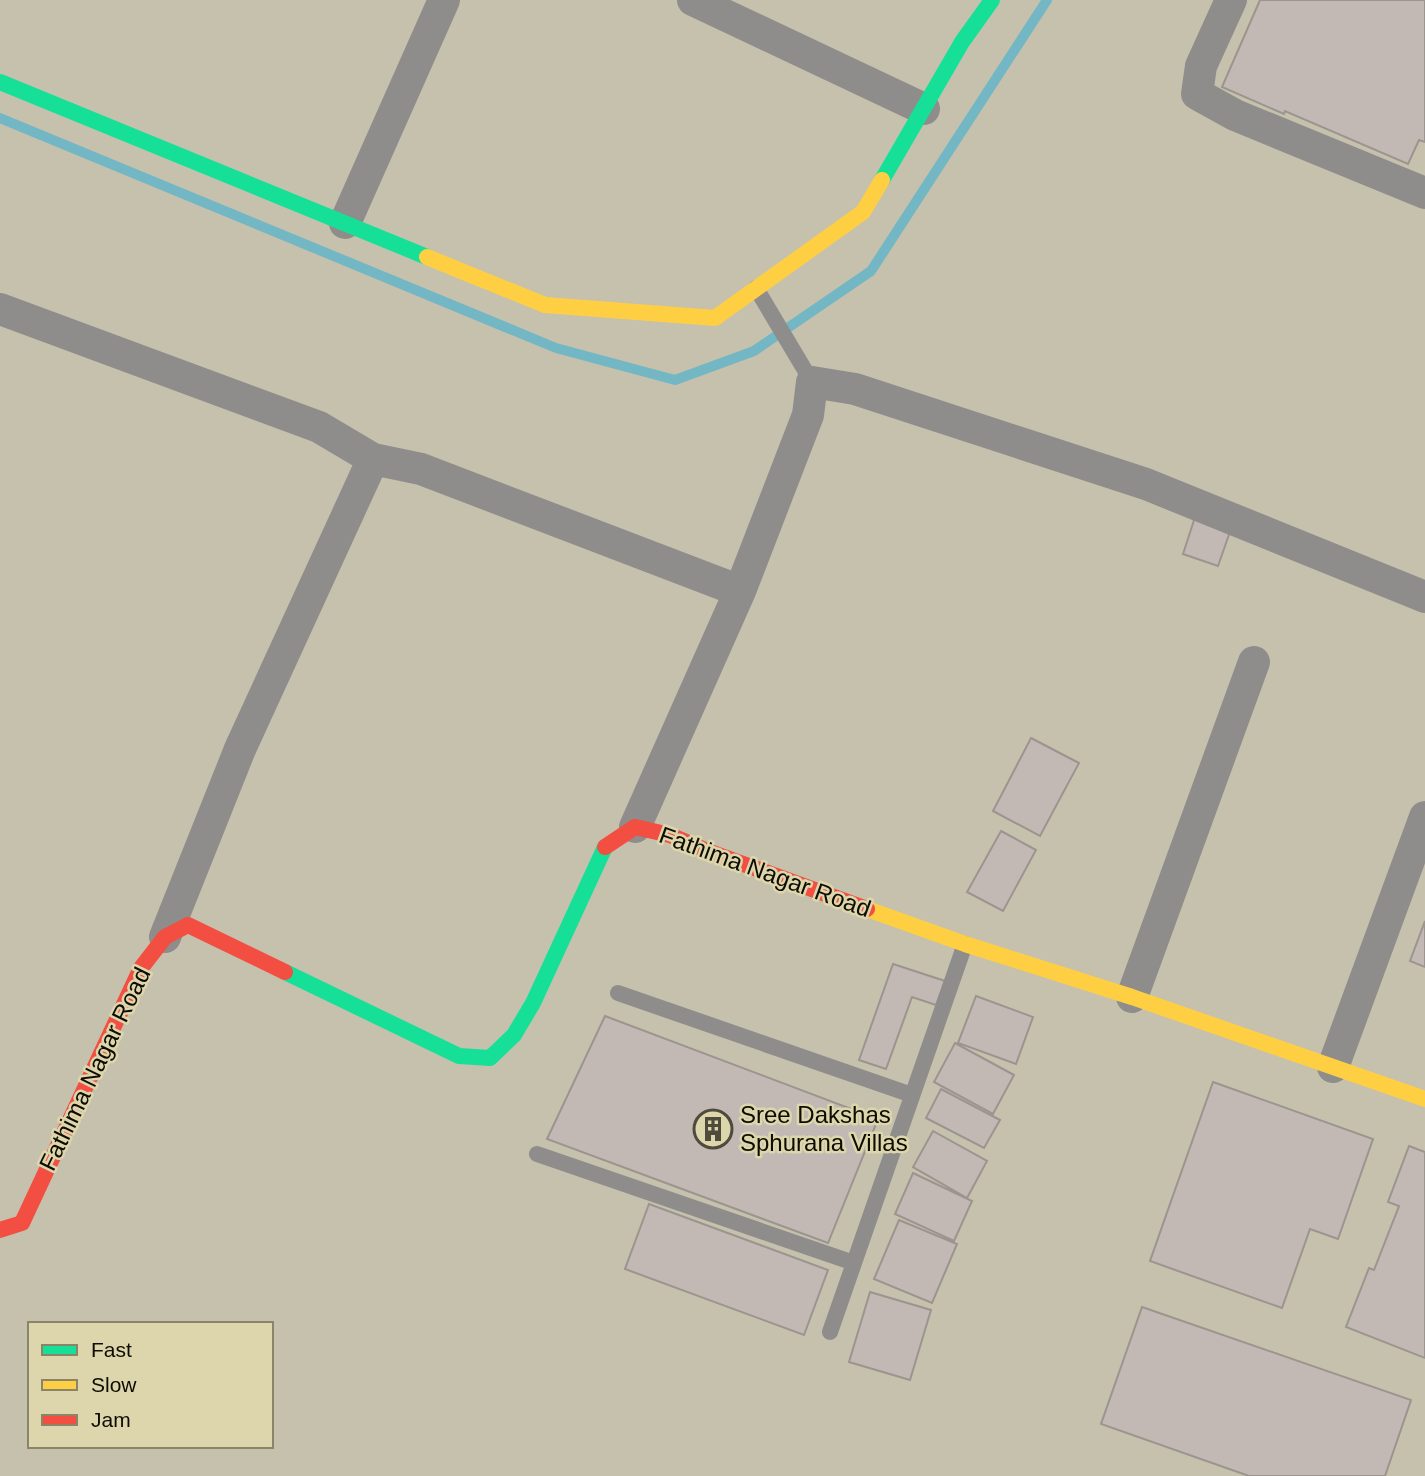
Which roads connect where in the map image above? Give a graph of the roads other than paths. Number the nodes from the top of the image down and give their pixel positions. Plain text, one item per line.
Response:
1 (444, 0) edge
2 (693, 0) edge
3 (992, 0) edge
4 (1231, 0) edge
5 (0, 82) edge
6 (924, 109) junction
7 (1425, 193) edge
8 (345, 223) junction
9 (757, 289) junction
10 (0, 309) edge
11 (811, 381) junction
12 (373, 460) junction
13 (740, 591) junction
14 (1425, 597) edge
15 (1254, 662) dead end
16 (1425, 817) edge
17 (635, 827) junction
18 (165, 937) junction
19 (965, 944) junction
20 (618, 993) dead end
21 (1132, 998) junction
22 (1333, 1067) junction
23 (912, 1095) junction
24 (1425, 1099) edge
25 (537, 1154) dead end
26 (0, 1230) edge
27 (854, 1263) junction
28 (830, 1332) dead end

1 - 8 street
2 - 6 street
3 - 6 street
4 - 7 street
5 - 8 street
6 - 9 street
8 - 9 street
9 - 11 lane
10 - 12 street
11 - 13 street
11 - 14 street
12 - 13 street
12 - 18 street
13 - 17 street
15 - 21 street
16 - 22 street
17 - 18 street, Fathima Nagar Road
17 - 19 street, Fathima Nagar Road
18 - 26 street, Fathima Nagar Road
19 - 21 street, Fathima Nagar Road
19 - 23 lane
20 - 23 lane
21 - 22 street, Fathima Nagar Road
22 - 24 street, Fathima Nagar Road
23 - 27 lane
25 - 27 lane
27 - 28 lane

